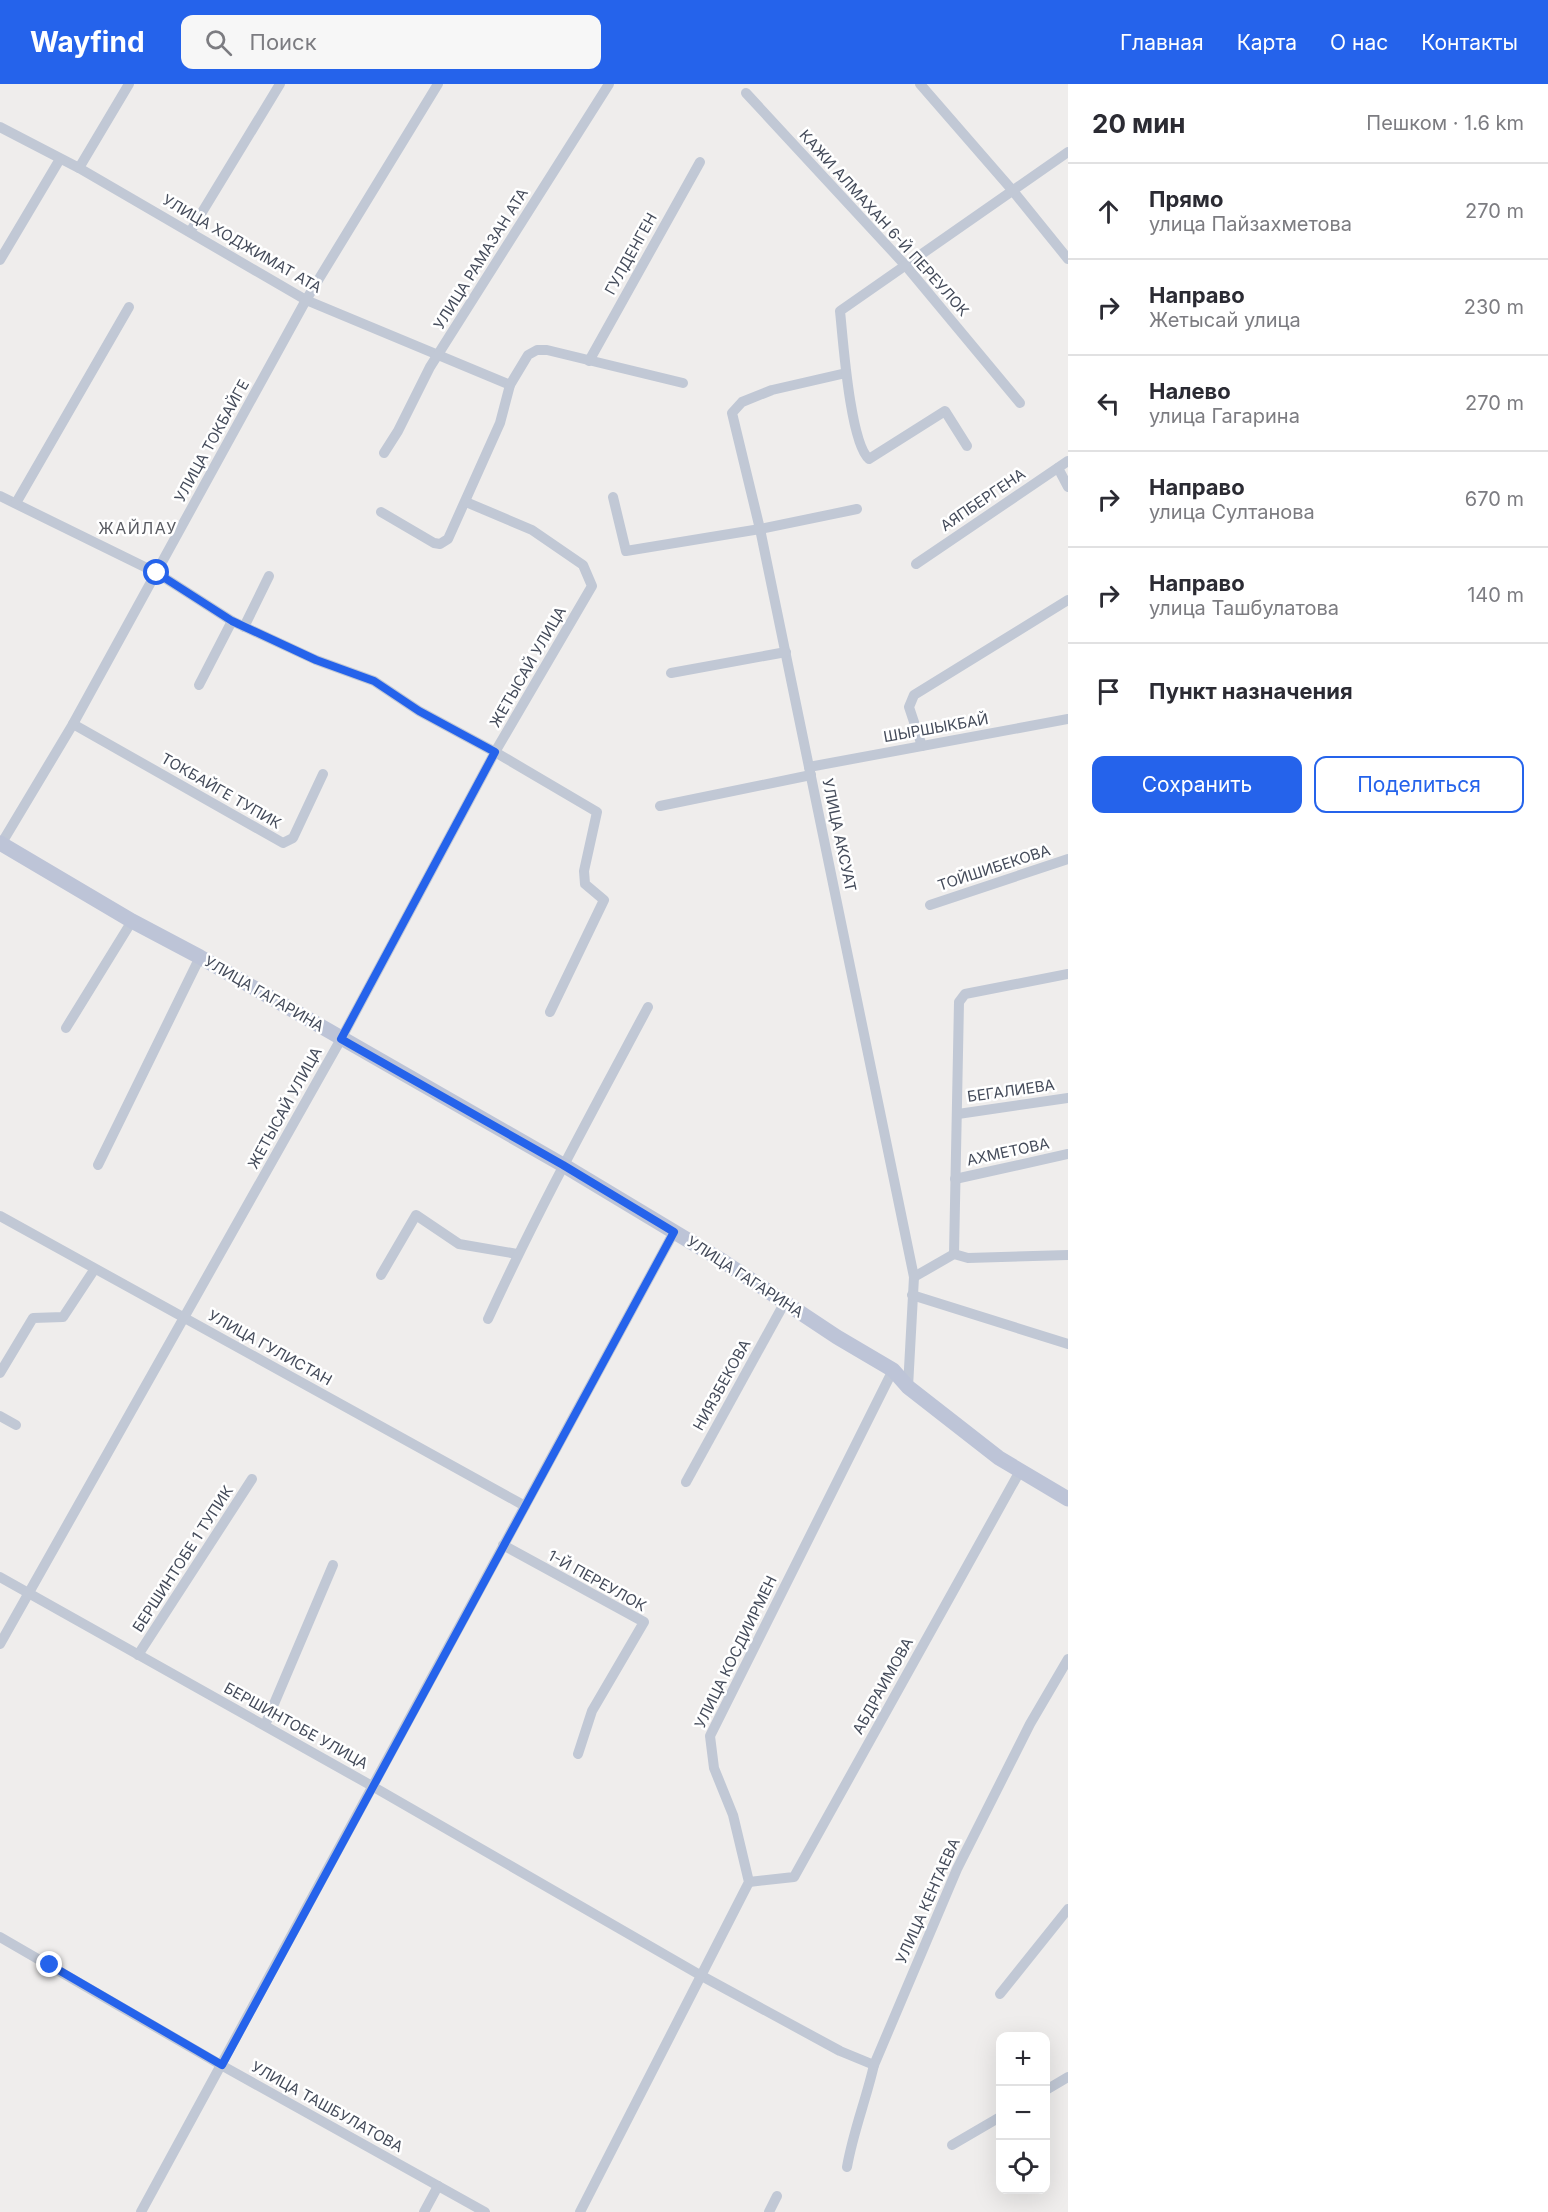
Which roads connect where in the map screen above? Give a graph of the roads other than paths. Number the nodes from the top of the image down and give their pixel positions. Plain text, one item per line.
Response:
1 (129, 84) edge
2 (280, 84) edge
3 (438, 84) edge
4 (609, 84) edge
5 (920, 84) edge
6 (746, 93) dead end
7 (0, 127) edge
8 (1068, 152) edge
9 (60, 159) junction
10 (700, 162) dead end
11 (79, 168) junction
12 (1013, 190) junction
13 (190, 232) junction
14 (1068, 259) edge
15 (0, 261) edge
16 (906, 266) junction
17 (306, 300) junction
18 (129, 307) dead end
19 (438, 354) junction
20 (589, 361) junction
21 (846, 373) junction
22 (683, 383) dead end
23 (510, 385) junction
24 (1020, 403) dead end
25 (967, 446) dead end
26 (384, 453) dead end
27 (1068, 461) edge
28 (1058, 468) junction
29 (1068, 487) edge
30 (0, 496) edge
31 (613, 497) dead end
32 (466, 502) junction
33 (16, 503) junction
34 (857, 509) dead end
35 (381, 512) dead end
36 (760, 529) junction
37 (916, 564) dead end
38 (157, 573) junction
39 (269, 576) dead end
40 (1068, 600) edge
41 (232, 621) junction
42 (243, 627) junction
43 (786, 652) junction
44 (671, 673) dead end
45 (199, 685) dead end
46 (1068, 719) edge
47 (73, 724) junction
48 (922, 746) junction
49 (495, 752) junction
50 (810, 771) junction
51 (323, 774) dead end
52 (660, 806) dead end
53 (0, 844) edge
54 (1068, 859) edge
55 (930, 905) dead end
56 (132, 921) junction
57 (200, 957) junction
58 (1068, 974) edge
59 (648, 1007) dead end
60 (550, 1012) dead end
61 (66, 1028) dead end
62 (341, 1039) junction
63 (1068, 1098) edge
64 (958, 1114) junction
65 (1068, 1154) edge
66 (98, 1165) dead end
67 (563, 1165) junction
68 (955, 1179) junction
69 (0, 1216) edge
70 (674, 1232) junction
71 (517, 1254) junction
72 (954, 1254) junction
73 (1068, 1255) edge
74 (94, 1270) junction
75 (381, 1275) dead end
76 (914, 1277) junction
77 (912, 1295) junction
78 (785, 1302) junction
79 (184, 1318) junction
80 (488, 1319) dead end
81 (1068, 1344) edge
82 (893, 1370) junction
83 (0, 1373) edge
84 (908, 1387) junction
85 (0, 1416) edge
86 (16, 1425) dead end
87 (1020, 1471) junction
88 (252, 1479) dead end
89 (686, 1482) dead end
90 (1068, 1499) edge
91 (525, 1506) junction
92 (503, 1545) junction
93 (333, 1565) dead end
94 (0, 1577) edge
95 (28, 1593) junction
96 (0, 1644) edge
97 (138, 1655) junction
98 (1068, 1659) edge
99 (265, 1725) junction
100 (578, 1754) dead end
101 (372, 1785) junction
102 (749, 1882) junction
103 (1068, 1909) edge
104 (0, 1937) edge
105 (700, 1975) junction
106 (1000, 1995) dead end
107 (222, 2065) junction
108 (874, 2065) junction
109 (1068, 2077) edge
110 (1050, 2088) edge
111 (996, 2119) edge
112 (952, 2145) dead end
113 (847, 2167) dead end
114 (438, 2186) junction
115 (777, 2196) dead end
116 (141, 2212) edge
117 (423, 2212) edge
118 (485, 2212) edge
119 (580, 2212) edge
120 (770, 2212) edge

1 - 11 street
2 - 13 street
3 - 17 street, УЛИЦА ТОКБАЙГЕ
4 - 19 street, УЛИЦА РАМАЗАН АТА
5 - 12 street
6 - 16 street, КАЖИ АЛМАХАН 6-Й ПЕРЕУЛОК
7 - 9 street, УЛИЦА ХОДЖИМАТ АТА
8 - 12 street
9 - 11 street, УЛИЦА ХОДЖИМАТ АТА
9 - 15 street
10 - 20 street, ГУЛДЕНГЕН
11 - 13 street, УЛИЦА ХОДЖИМАТ АТА
12 - 14 street
12 - 16 street
13 - 17 street, УЛИЦА ХОДЖИМАТ АТА
16 - 21 street
16 - 24 street, КАЖИ АЛМАХАН 6-Й ПЕРЕУЛОК
17 - 19 street, УЛИЦА ХОДЖИМАТ АТА
17 - 38 street, УЛИЦА ТОКБАЙГЕ
18 - 33 street
19 - 23 street, УЛИЦА ХОДЖИМАТ АТА
19 - 26 street, УЛИЦА РАМАЗАН АТА
20 - 22 street
20 - 23 street
21 - 25 street
21 - 36 street, УЛИЦА АКСУАТ
23 - 32 street
27 - 28 street, АЯПБЕРГЕНА
28 - 29 street
28 - 37 street, АЯПБЕРГЕНА
30 - 33 street
31 - 36 street
32 - 35 street
32 - 49 street, ЖЕТЫСАЙ УЛИЦА
33 - 38 street
34 - 36 street
36 - 43 street, УЛИЦА АКСУАТ
38 - 41 street
38 - 47 street, УЛИЦА ТОКБАЙГЕ
39 - 42 street
40 - 48 street
41 - 42 street
41 - 45 street
42 - 49 street
43 - 44 street
43 - 50 street, УЛИЦА АКСУАТ
46 - 48 street, ШЫРШЫКБАЙ
47 - 51 street, ТОКБАЙГЕ ТУПИК
47 - 53 street, УЛИЦА ТОКБАЙГЕ
48 - 50 street, ШЫРШЫКБАЙ
49 - 60 street
49 - 62 street, ЖЕТЫСАЙ УЛИЦА
50 - 52 street, ШЫРШЫКБАЙ
50 - 76 street, УЛИЦА АКСУАТ
53 - 56 main road, УЛИЦА ГАГАРИНА
54 - 55 street, ТОЙШИБЕКОВА
56 - 57 main road, УЛИЦА ГАГАРИНА
56 - 61 street
57 - 62 main road, УЛИЦА ГАГАРИНА
57 - 66 street
58 - 64 street
59 - 67 street
62 - 67 main road, УЛИЦА ГАГАРИНА
62 - 79 street, ЖЕТЫСАЙ УЛИЦА
63 - 64 street, БЕГАЛИЕВА
64 - 68 street
65 - 68 street, АХМЕТОВА
67 - 70 main road, УЛИЦА ГАГАРИНА
67 - 71 street
68 - 72 street
69 - 74 street, УЛИЦА ГУЛИСТАН
70 - 78 main road, УЛИЦА ГАГАРИНА
70 - 91 street
71 - 75 street
71 - 80 street
72 - 73 street
72 - 76 street
74 - 79 street, УЛИЦА ГУЛИСТАН
74 - 83 street
76 - 77 street, УЛИЦА АКСУАТ
77 - 81 street
77 - 84 street, УЛИЦА АКСУАТ
78 - 82 main road, УЛИЦА ГАГАРИНА
78 - 89 street, НИЯЗБЕКОВА
79 - 91 street, УЛИЦА ГУЛИСТАН
79 - 95 street, ЖЕТЫСАЙ УЛИЦА
82 - 84 main road, УЛИЦА ГАГАРИНА
82 - 102 street, УЛИЦА КОСДИИРМЕН
84 - 87 main road, УЛИЦА ГАГАРИНА
85 - 86 street
87 - 90 main road, УЛИЦА ГАГАРИНА
87 - 102 street, АБДРАИМОВА
88 - 97 street, БЕРШИНТОБЕ 1 ТУПИК
91 - 92 street
92 - 100 street, 1-Й ПЕРЕУЛОК
92 - 101 street
93 - 99 street
94 - 95 street, БЕРШИНТОБЕ УЛИЦА
95 - 96 street, ЖЕТЫСАЙ УЛИЦА
95 - 97 street, БЕРШИНТОБЕ УЛИЦА
97 - 99 street, БЕРШИНТОБЕ УЛИЦА
98 - 108 street, УЛИЦА КЕНТАЕВА
99 - 101 street, БЕРШИНТОБЕ УЛИЦА
101 - 105 street, БЕРШИНТОБЕ УЛИЦА
101 - 107 street
102 - 105 street
103 - 106 street
104 - 107 street, УЛИЦА ТАШБУЛАТОВА
105 - 108 street, БЕРШИНТОБЕ УЛИЦА
105 - 119 street
107 - 114 street, УЛИЦА ТАШБУЛАТОВА
107 - 116 street
108 - 113 street, УЛИЦА КЕНТАЕВА
109 - 110 street
111 - 112 street
114 - 117 street
114 - 118 street, УЛИЦА ТАШБУЛАТОВА
115 - 120 street

